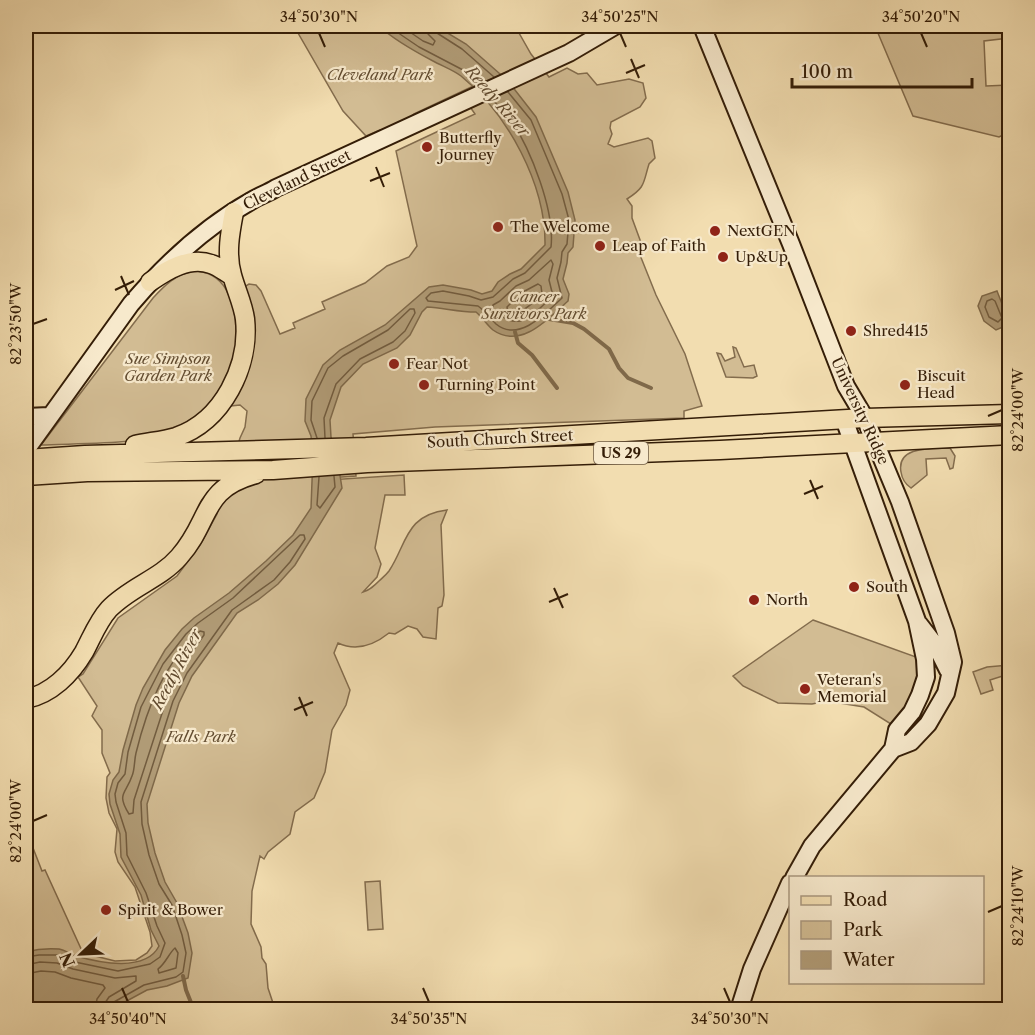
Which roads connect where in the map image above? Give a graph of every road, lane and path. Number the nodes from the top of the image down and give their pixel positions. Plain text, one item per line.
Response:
1 (615, 26) edge
2 (702, 26) edge
3 (234, 212) junction
4 (232, 276) junction
5 (150, 282) junction
6 (1010, 414) edge
7 (26, 417) edge
8 (865, 418) junction
9 (844, 419) junction
10 (44, 422) junction
11 (1010, 435) edge
12 (853, 443) junction
13 (875, 443) junction
14 (26, 450) edge
15 (85, 454) junction
16 (366, 455) junction
17 (26, 459) edge
18 (273, 470) junction
19 (26, 476) edge
20 (917, 621) junction
21 (951, 676) junction
22 (26, 699) edge
23 (893, 749) junction
24 (795, 876) edge
25 (789, 886) edge
26 (739, 1010) edge

1 - 3 street, Cleveland Street
2 - 8 street, University Ridge
3 - 4 main road
3 - 5 street, Cleveland Street
4 - 5 main road
4 - 15 main road
5 - 10 street, Cleveland Street
6 - 8 main road, South Church Street / US 29
7 - 10 street
8 - 9 main road, South Church Street / US 29
8 - 13 street, University Ridge
9 - 12 street, University Ridge
9 - 16 main road, South Church Street / US 29
10 - 14 street, Cleveland Street
11 - 13 main road, South Church Street / US 29
12 - 13 main road, South Church Street / US 29
12 - 16 main road, South Church Street / US 29
12 - 20 street, University Ridge
13 - 21 street, University Ridge
15 - 16 main road, South Church Street / US 29
15 - 17 main road, South Church Street / US 29
16 - 18 main road, South Church Street / US 29
18 - 19 main road, South Church Street / US 29
18 - 22 main road
20 - 21 street
20 - 23 street, University Ridge
21 - 23 street, University Ridge
23 - 24 street, University Ridge
25 - 26 street

